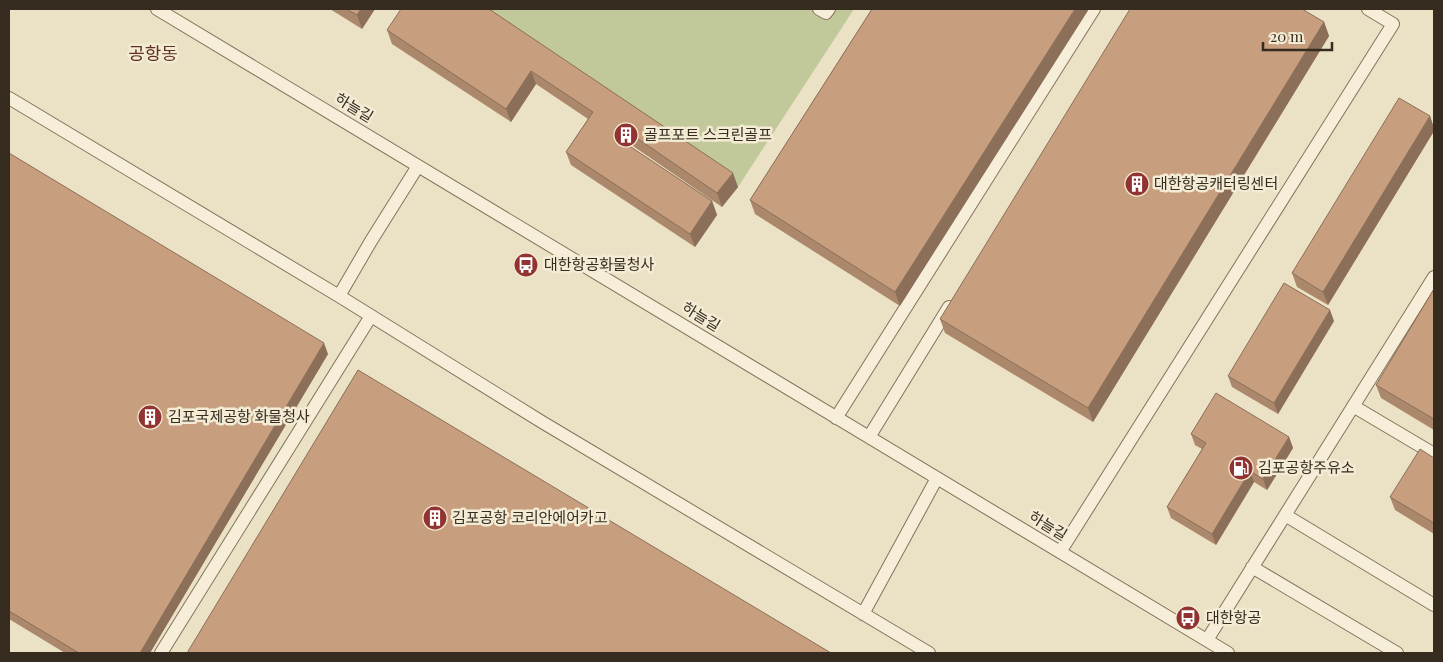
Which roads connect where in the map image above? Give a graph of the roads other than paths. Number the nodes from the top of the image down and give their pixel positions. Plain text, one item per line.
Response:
1 (819, 9) edge
2 (829, 9) edge
3 (1094, 9) edge
4 (1368, 9) edge
5 (160, 10) edge
6 (9, 98) edge
7 (418, 166) junction
8 (1434, 276) edge
9 (339, 296) junction
10 (953, 300) edge
11 (372, 316) junction
12 (1353, 406) junction
13 (836, 418) junction
14 (869, 437) junction
15 (1434, 454) edge
16 (937, 478) junction
17 (1285, 515) junction
18 (1060, 552) junction
19 (1252, 567) junction
20 (1434, 605) edge
21 (863, 614) junction
22 (1206, 640) junction
23 (161, 653) edge
24 (928, 653) edge
25 (1228, 653) edge
26 (1397, 653) edge

1 - 2 lane
3 - 13 lane
4 - 18 lane
5 - 7 lane, 하늘길
6 - 9 lane
7 - 9 lane
7 - 13 lane, 하늘길
8 - 12 lane
9 - 11 lane
10 - 14 lane
11 - 21 lane
11 - 23 lane
12 - 15 lane
12 - 17 lane
13 - 14 lane, 하늘길
14 - 16 lane, 하늘길
16 - 18 lane, 하늘길
16 - 21 lane
17 - 19 lane
17 - 20 lane
18 - 22 lane, 하늘길
19 - 22 lane
19 - 26 lane
21 - 24 lane
22 - 25 lane, 하늘길

